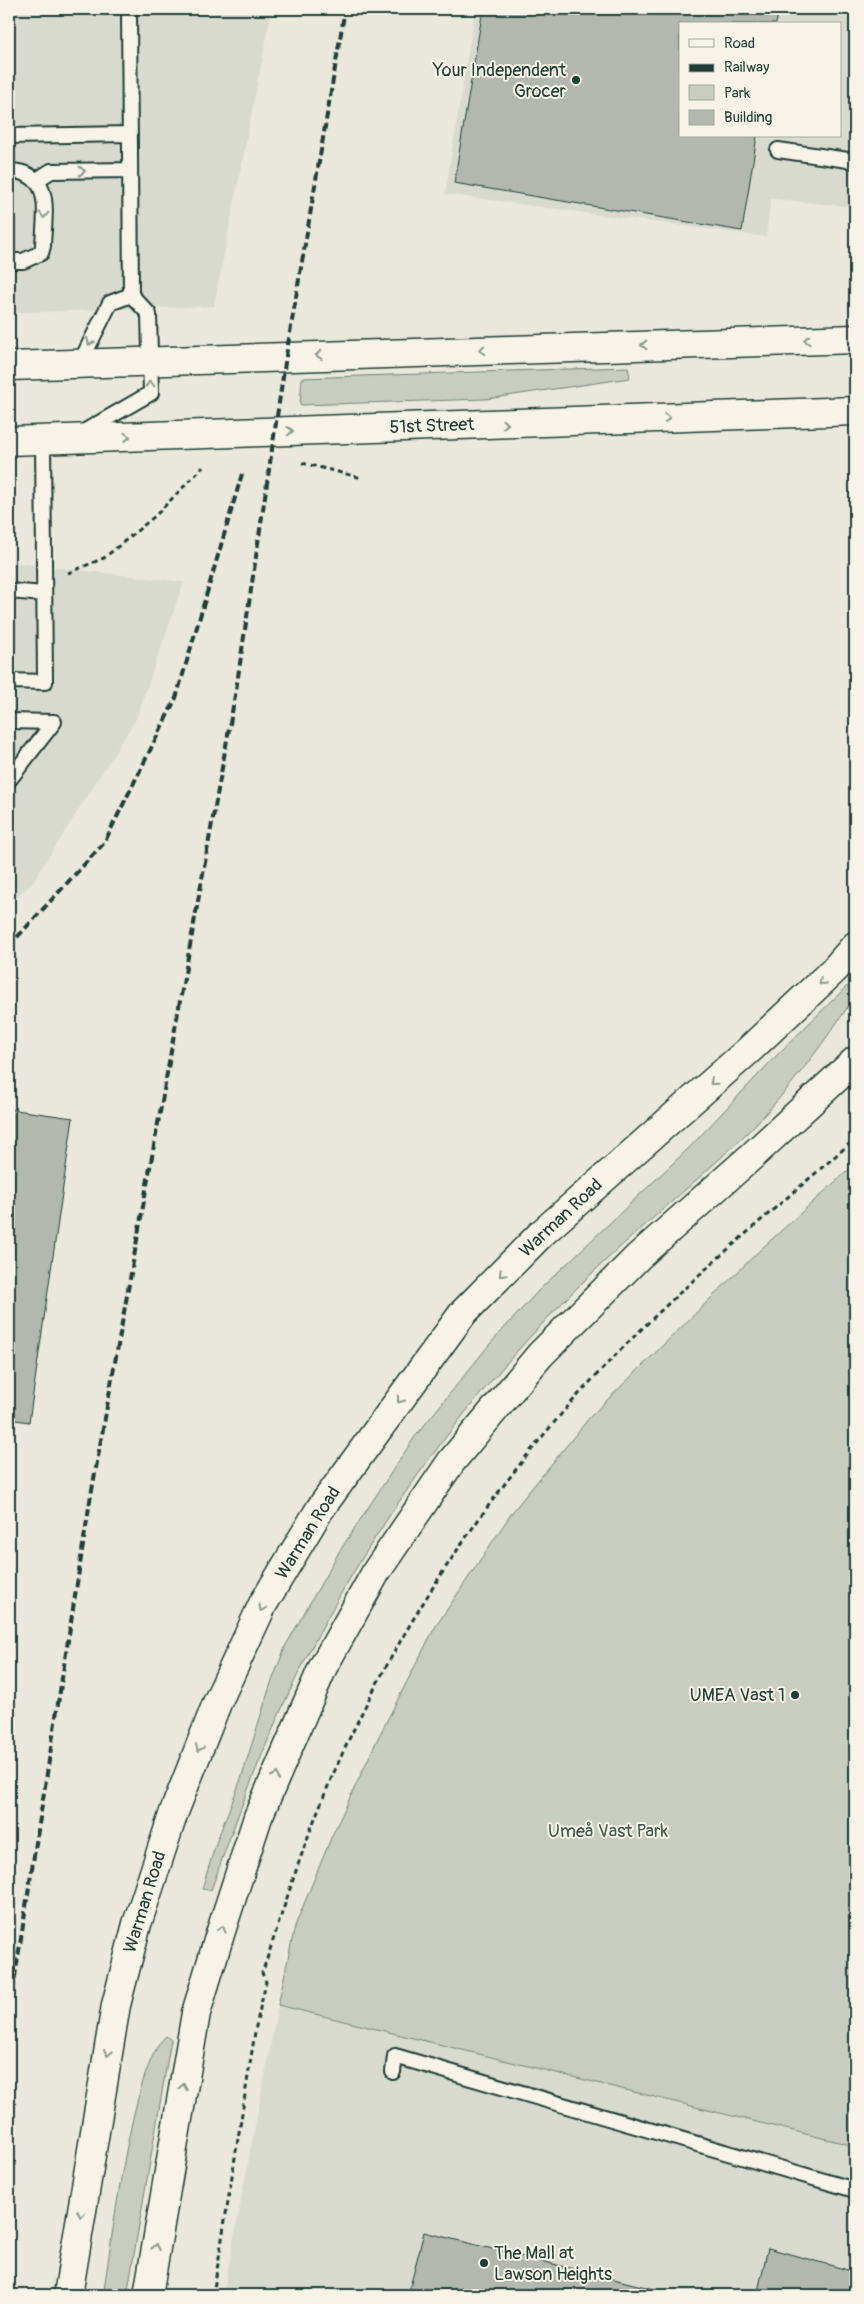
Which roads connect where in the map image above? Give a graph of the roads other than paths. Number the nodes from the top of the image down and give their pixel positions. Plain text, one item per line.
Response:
1 (130, 9) edge
2 (130, 134) junction
3 (9, 136) edge
4 (778, 150) dead end
5 (855, 161) edge
6 (130, 170) junction
7 (9, 172) edge
8 (37, 180) junction
9 (9, 261) edge
10 (131, 295) junction
11 (855, 339) edge
12 (149, 360) junction
13 (80, 363) junction
14 (9, 366) edge
15 (855, 412) edge
16 (782, 414) junction
17 (855, 425) edge
18 (71, 439) junction
19 (44, 440) junction
20 (9, 442) edge
21 (44, 589) junction
22 (9, 591) edge
23 (9, 681) edge
24 (9, 721) edge
25 (9, 780) edge
26 (855, 946) edge
27 (855, 1061) edge
28 (392, 2072) dead end
29 (855, 2190) edge
30 (68, 2295) edge
31 (148, 2295) edge

1 - 2 lane
2 - 3 lane
2 - 6 lane
4 - 5 lane
8 -> 6 lane
6 - 10 lane
7 - 8 lane
8 -> 9 lane
10 - 12 lane
10 -> 13 lane
11 -> 12 main road
12 - 13 main road
18 -> 12 lane
13 - 14 main road
15 - 16 main road, 51st Street
16 - 17 main road
18 -> 16 main road, 51st Street
18 - 19 main road, 51st Street
19 - 20 main road, 51st Street
19 - 21 lane
21 - 22 lane
21 - 23 lane
24 - 25 lane
26 -> 30 main road, Warman Road
31 -> 27 main road
28 - 29 lane

